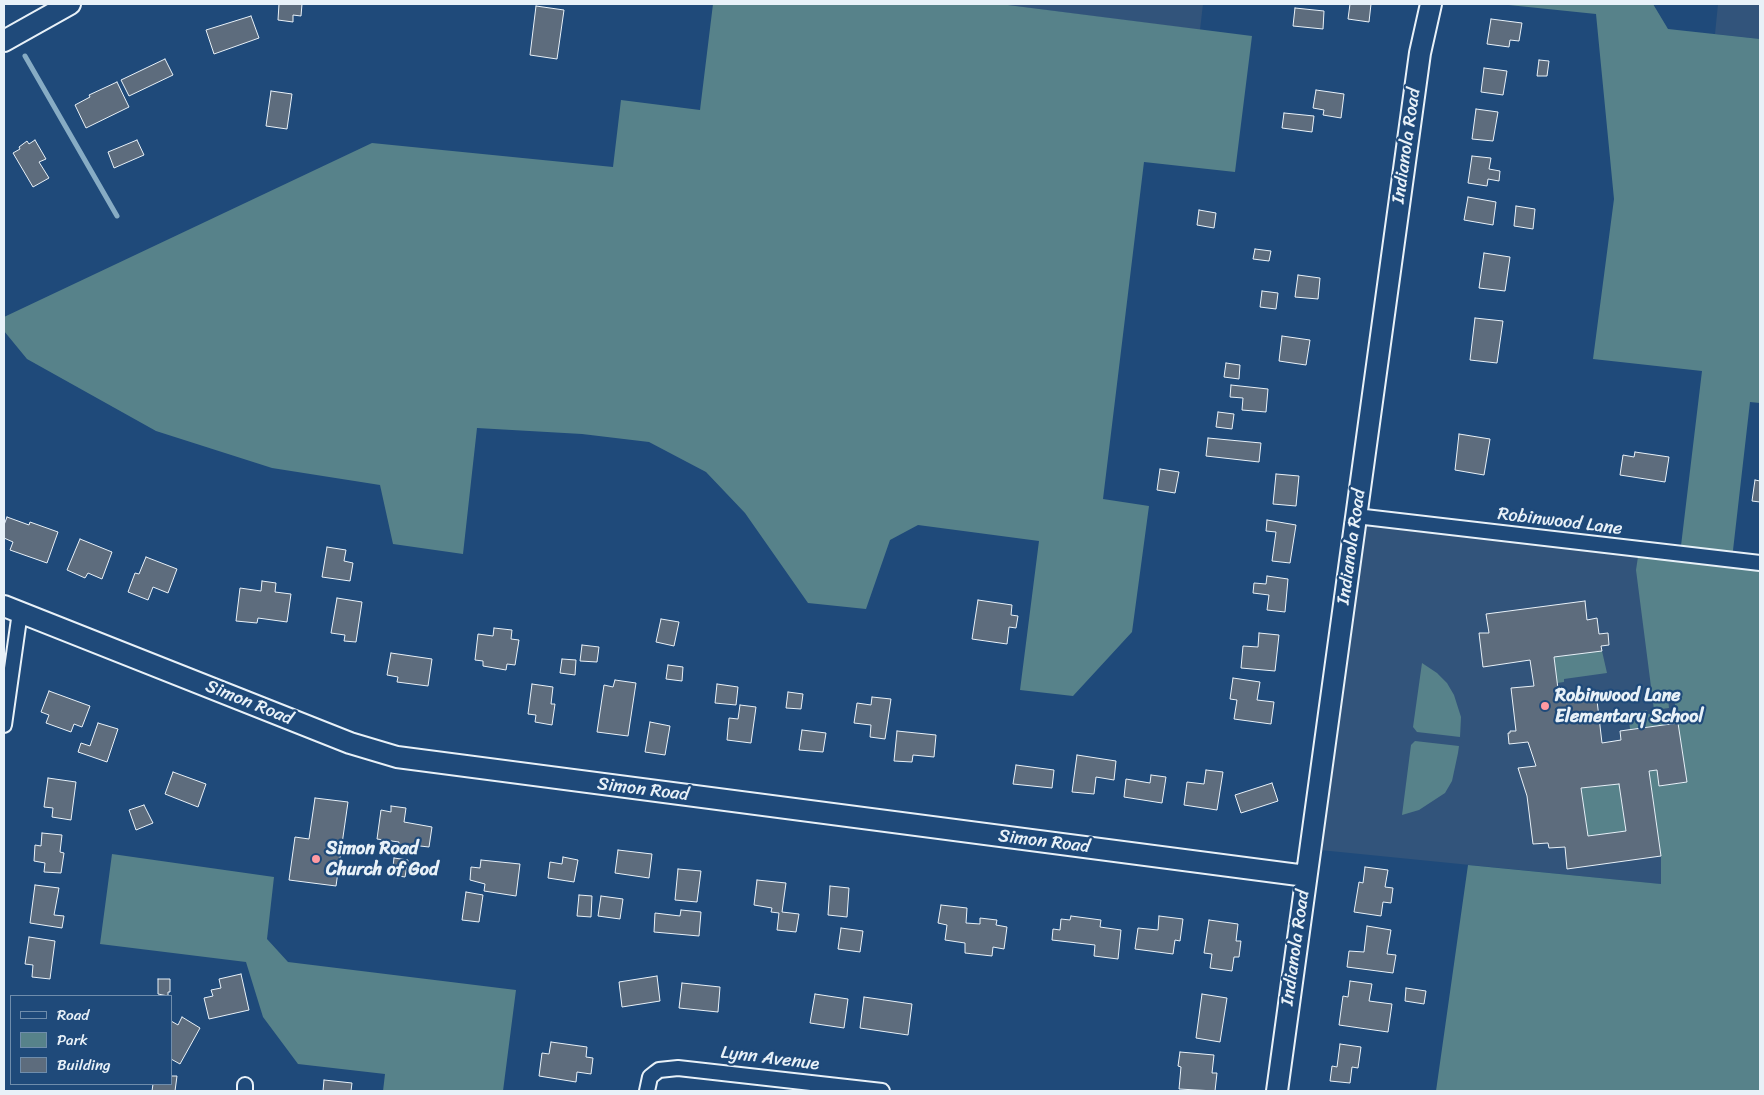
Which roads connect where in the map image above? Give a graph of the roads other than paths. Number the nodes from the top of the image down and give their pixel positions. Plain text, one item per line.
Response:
1 (70, 4) edge
2 (1431, 4) edge
3 (4, 41) edge
4 (1356, 516) junction
5 (1760, 563) edge
6 (12, 609) edge
7 (4, 725) edge
8 (1306, 876) junction
9 (646, 1091) edge
10 (882, 1091) edge
11 (1277, 1091) edge

1 - 3 street
2 - 4 street, Indianola Road
4 - 5 street, Robinwood Lane
4 - 8 street, Indianola Road
6 - 7 street
6 - 8 street, Simon Road
8 - 11 street, Indianola Road
9 - 10 street, Lynn Avenue

